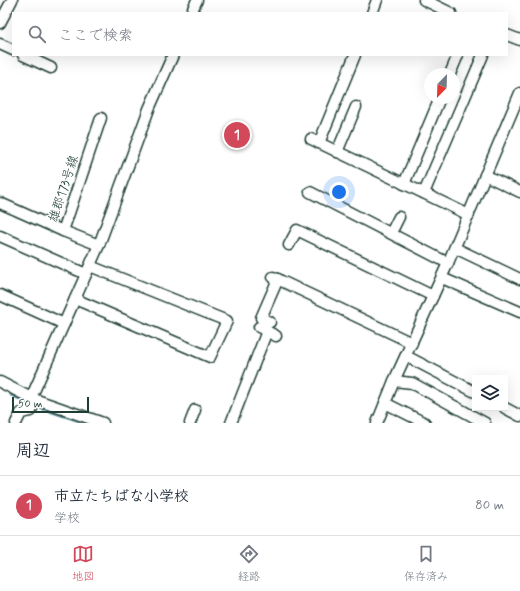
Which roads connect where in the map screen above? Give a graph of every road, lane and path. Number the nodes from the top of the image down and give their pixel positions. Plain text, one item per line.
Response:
1 (12, 0) edge
2 (197, 0) edge
3 (377, 0) edge
4 (424, 0) edge
5 (191, 12) edge
6 (372, 12) edge
7 (449, 12) edge
8 (0, 21) edge
9 (508, 35) edge
10 (520, 40) edge
11 (0, 44) edge
12 (12, 50) edge
13 (25, 56) edge
14 (173, 56) edge
15 (355, 56) edge
16 (458, 56) edge
17 (483, 56) edge
18 (51, 68) dead end
19 (453, 68) edge
20 (520, 93) edge
21 (437, 104) edge
22 (356, 107) dead end
23 (101, 118) dead end
24 (337, 152) junction
25 (485, 175) junction
26 (404, 184) junction
27 (310, 192) dead end
28 (520, 192) edge
29 (424, 193) junction
30 (0, 203) edge
31 (469, 215) junction
32 (399, 217) dead end
33 (63, 231) junction
34 (391, 233) junction
35 (0, 236) edge
36 (99, 245) junction
37 (289, 245) dead end
38 (455, 248) junction
39 (448, 263) junction
40 (88, 270) junction
41 (442, 278) junction
42 (520, 279) edge
43 (0, 295) edge
44 (433, 296) junction
45 (75, 299) junction
46 (520, 312) edge
47 (64, 324) junction
48 (412, 343) junction
49 (406, 356) junction
50 (394, 381) junction
51 (0, 382) edge
52 (472, 389) edge
53 (33, 399) junction
54 (385, 404) junction
55 (195, 410) dead end
56 (508, 410) edge
57 (520, 416) edge
58 (84, 420) edge
59 (16, 423) edge
60 (103, 423) edge
61 (190, 423) edge
62 (231, 423) edge
63 (377, 423) edge
64 (425, 423) edge
65 (483, 423) edge

1 - 8 street
2 - 5 street
3 - 6 street
4 - 7 street
9 - 10 street
11 - 12 street
13 - 18 street
14 - 36 street
15 - 24 street
16 - 19 street
17 - 29 street
20 - 25 street
21 - 26 street
22 - 24 street
23 - 33 street, 雄郡173号線
24 - 26 street
25 - 28 street
25 - 31 street
26 - 29 street
27 - 34 street
29 - 31 street
30 - 33 street
31 - 38 street
32 - 34 street
33 - 36 street, 雄郡173号線
34 - 39 street
35 - 40 street
36 - 40 street
37 - 44 street
38 - 39 street
38 - 42 street
39 - 41 street
40 - 45 street
40 - 45 street
41 - 44 street
41 - 46 street
43 - 47 street
44 - 48 street
45 - 47 street
47 - 53 street
48 - 49 street
48 - 62 street
49 - 50 street
49 - 52 street
50 - 54 street
50 - 65 street
51 - 53 street
53 - 58 street
53 - 59 street
54 - 63 street
54 - 64 street
55 - 61 street
56 - 57 street
58 - 60 street

